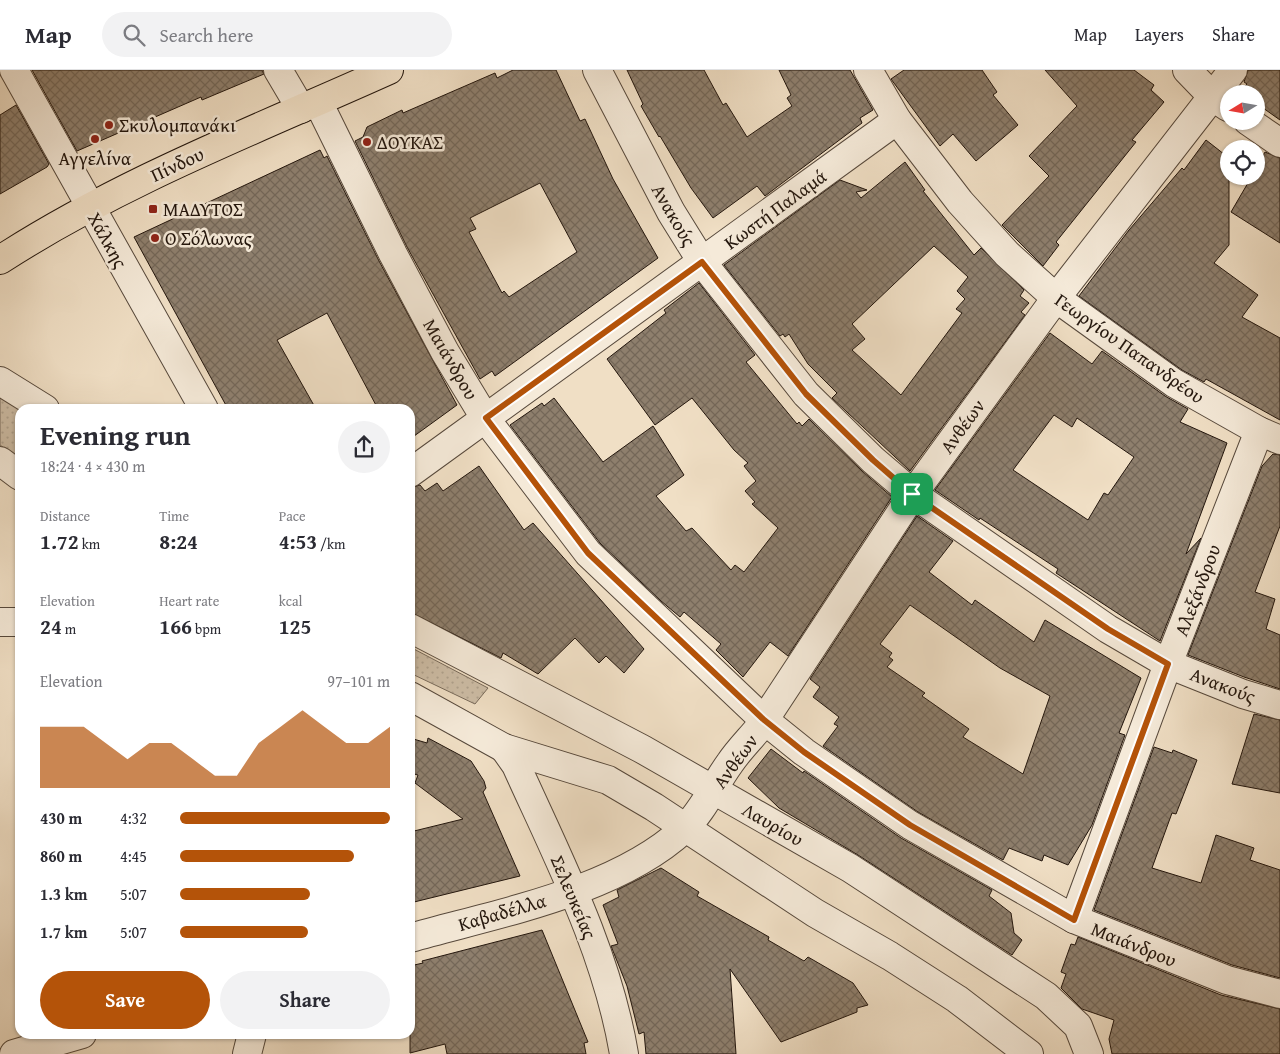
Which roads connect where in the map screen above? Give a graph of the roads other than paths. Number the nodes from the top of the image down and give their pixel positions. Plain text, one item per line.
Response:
1 (14, 70) edge
2 (278, 70) edge
3 (389, 70) edge
4 (597, 70) edge
5 (868, 70) edge
6 (1186, 70) edge
7 (1233, 70) edge
8 (1228, 85) edge
9 (1220, 102) edge
10 (1220, 104) edge
11 (309, 106) junction
12 (897, 120) junction
13 (1261, 130) edge
14 (1280, 143) edge
15 (90, 207) junction
16 (0, 260) edge
17 (702, 262) junction
18 (1056, 298) junction
19 (0, 381) edge
20 (37, 404) edge
21 (201, 404) edge
22 (486, 418) junction
23 (1269, 435) edge
24 (0, 461) edge
25 (415, 469) edge
26 (15, 472) edge
27 (912, 494) junction
28 (0, 622) edge
29 (15, 622) edge
30 (415, 631) edge
31 (1168, 664) junction
32 (415, 699) edge
33 (1280, 706) edge
34 (763, 719) junction
35 (504, 748) junction
36 (714, 790) junction
37 (678, 834) junction
38 (573, 892) junction
39 (1074, 920) junction
40 (415, 937) edge
41 (1280, 994) edge
42 (60, 1039) edge
43 (251, 1039) edge
44 (20, 1048) edge
45 (247, 1054) edge
46 (624, 1054) edge
47 (1030, 1054) edge
48 (1089, 1054) edge

1 - 15 street, Χάλκης
2 - 11 street, Μαιάνδρου
3 - 11 main road, Πίνδου
4 - 17 street, Ανακούς
5 - 12 street, Γεωργίου Παπανδρέου
6 - 9 street
7 - 8 street, Ανθέων
10 - 18 street, Ανθέων
11 - 15 main road, Πίνδου
11 - 22 street, Μαιάνδρου
12 - 17 street, Κωστή Παλαμά
12 - 18 street, Γεωργίου Παπανδρέου
13 - 14 street
15 - 16 main road, Πίνδου
15 - 21 street, Χάλκης
17 - 22 street, Κωστή Παλαμά
17 - 27 street, Ανακούς
18 - 23 street, Γεωργίου Παπανδρέου
18 - 27 street, Ανθέων
19 - 20 street
22 - 25 street, Κωστή Παλαμά
22 - 34 street, Μαιάνδρου
23 - 31 street, Αλεξάνδρου
24 - 26 street
27 - 31 street, Ανακούς
27 - 34 street, Ανθέων
28 - 29 street
30 - 36 street, Λαυρίου
31 - 33 street, Ανακούς
31 - 39 street, Αλεξάνδρου
32 - 35 street
34 - 36 street, Ανθέων
34 - 39 street, Μαιάνδρου
35 - 37 street
35 - 38 street, Σελευκείας
36 - 37 street, Ανθέων
36 - 48 street, Λαυρίου
37 - 38 street, Καβαδέλλα
37 - 47 street
38 - 40 street, Καβαδέλλα
38 - 46 street, Σελευκείας
39 - 41 street, Μαιάνδρου
42 - 44 street
43 - 45 street

